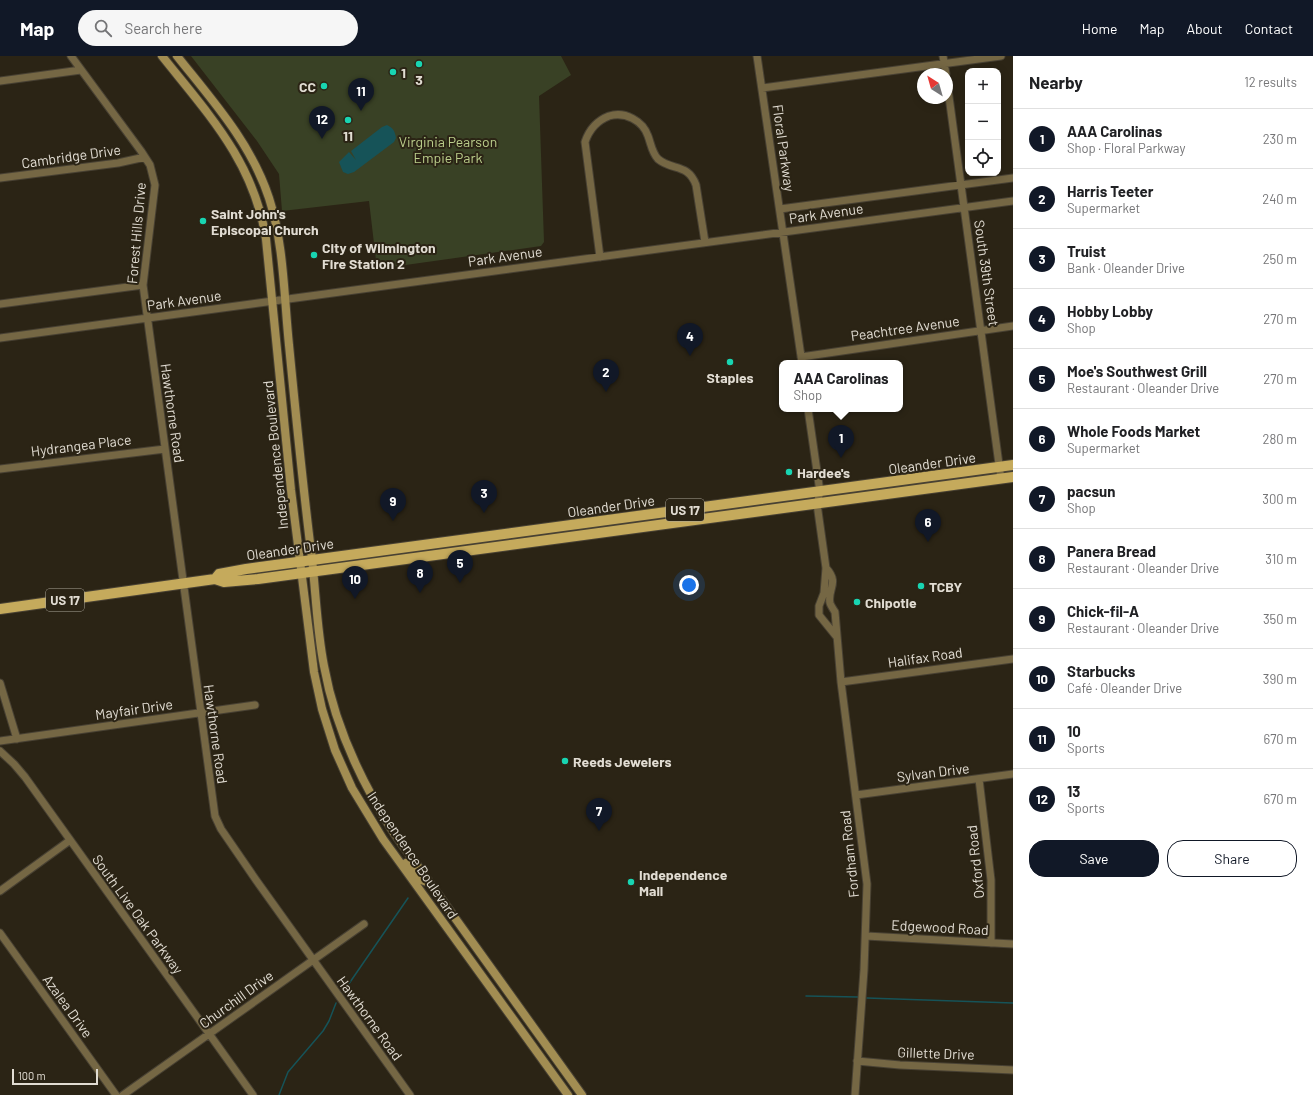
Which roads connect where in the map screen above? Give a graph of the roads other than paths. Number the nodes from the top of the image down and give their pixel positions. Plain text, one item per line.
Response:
1 (71, 56) edge
2 (162, 56) edge
3 (177, 56) edge
4 (757, 56) edge
5 (943, 56) edge
6 (1001, 56) edge
7 (944, 64) junction
8 (945, 68) edge
9 (82, 70) junction
10 (0, 81) edge
11 (762, 88) junction
12 (950, 104) edge
13 (145, 157) junction
14 (0, 178) edge
15 (1013, 178) edge
16 (962, 185) junction
17 (1013, 201) edge
18 (965, 207) junction
19 (780, 209) junction
20 (783, 231) junction
21 (705, 242) junction
22 (600, 257) junction
23 (143, 285) junction
24 (284, 300) junction
25 (272, 301) junction
26 (0, 304) edge
27 (146, 318) junction
28 (1013, 326) edge
29 (981, 331) junction
30 (0, 338) edge
31 (802, 360) edge
32 (808, 412) edge
33 (165, 449) junction
34 (1013, 466) edge
35 (1000, 467) junction
36 (0, 469) edge
37 (1013, 477) edge
38 (1002, 479) junction
39 (820, 492) junction
40 (817, 504) junction
41 (312, 561) junction
42 (301, 562) junction
43 (826, 568) junction
44 (313, 572) junction
45 (302, 573) junction
46 (215, 579) junction
47 (183, 583) junction
48 (0, 609) edge
49 (836, 636) junction
50 (1013, 658) edge
51 (841, 682) junction
52 (0, 684) edge
53 (255, 705) dead end
54 (200, 713) junction
55 (17, 739) junction
56 (0, 742) edge
57 (0, 751) edge
58 (1013, 774) edge
59 (979, 779) junction
60 (856, 794) junction
61 (383, 839) junction
62 (69, 841) junction
63 (430, 883) junction
64 (0, 891) edge
65 (364, 924) dead end
66 (0, 933) edge
67 (866, 936) junction
68 (991, 943) junction
69 (1013, 944) edge
70 (313, 960) junction
71 (210, 1034) junction
72 (857, 1061) junction
73 (1013, 1070) edge
74 (116, 1095) edge
75 (123, 1095) edge
76 (253, 1095) edge
77 (410, 1095) edge
78 (568, 1095) edge
79 (582, 1095) edge
80 (855, 1095) edge

1 - 9 street, Forest Hills Drive
2 - 25 main road, Independence Boulevard
3 - 24 main road, Independence Boulevard
4 - 11 street, Floral Parkway
5 - 7 street
6 - 7 street
7 - 8 street
7 - 11 street
9 - 10 street
9 - 13 street, Forest Hills Drive
11 - 19 street, Floral Parkway
12 - 16 street, South 39th Street
13 - 14 street, Cambridge Drive
13 - 23 street, Forest Hills Drive
15 - 16 street, Park Avenue
16 - 18 street, South 39th Street
16 - 19 street, Park Avenue
17 - 18 street, Park Avenue
18 - 20 street, Park Avenue
18 - 29 street, South 39th Street
19 - 20 street, Floral Parkway
20 - 21 street, Park Avenue
20 - 31 street, Floral Parkway
21 - 22 street, Park Avenue
21 - 22 street
22 - 24 street, Park Avenue
23 - 26 street, Park Avenue
23 - 27 street, Forest Hills Drive
24 - 25 street, Park Avenue
24 - 41 main road, Independence Boulevard
25 - 27 street, Park Avenue
25 - 42 main road, Independence Boulevard
27 - 30 street, Park Avenue
27 - 33 street, Hawthorne Road
28 - 29 street, Peachtree Avenue
29 - 31 street, Peachtree Avenue
29 - 35 street, South 39th Street
32 - 39 street
33 - 36 street, Hydrangea Place
33 - 47 street, Hawthorne Road
34 - 35 main road, Oleander Drive / US 17
35 - 38 street, South 39th Street
35 - 39 main road, Oleander Drive / US 17
37 - 38 main road, Oleander Drive / US 17
38 - 40 main road, Oleander Drive / US 17
39 - 40 street, Fordham Road
39 - 41 main road, Oleander Drive / US 17
40 - 43 street, Fordham Road
40 - 44 main road, Oleander Drive / US 17
41 - 42 main road, Oleander Drive / US 17
41 - 44 main road, Independence Boulevard
42 - 45 main road, Independence Boulevard
42 - 46 main road, Oleander Drive / US 17
43 - 49 street, Fordham Road
43 - 49 street, Fordham Road
44 - 45 main road, Oleander Drive / US 17
44 - 63 main road, Independence Boulevard
45 - 46 main road, Oleander Drive / US 17
45 - 61 main road, Independence Boulevard
46 - 47 main road, Oleander Drive / US 17
47 - 48 main road, Oleander Drive / US 17
47 - 54 street, Hawthorne Road
49 - 51 street, Fordham Road
50 - 51 street, Halifax Road
51 - 60 street, Fordham Road
52 - 55 street
53 - 54 street, Mayfair Drive
54 - 55 street, Mayfair Drive
54 - 70 street, Hawthorne Road
55 - 56 street
57 - 62 street, South Live Oak Parkway
58 - 59 street, Sylvan Drive
59 - 60 street, Sylvan Drive
59 - 68 street, Oxford Road
60 - 67 street, Fordham Road
61 - 63 main road
61 - 78 main road, Independence Boulevard
62 - 64 street
62 - 71 street, South Live Oak Parkway
63 - 79 main road, Independence Boulevard
65 - 70 street, Churchill Drive
66 - 74 street, Azalea Drive
67 - 68 street, Edgewood Road
67 - 72 street, Fordham Road
68 - 69 street, Edgewood Road
70 - 71 street, Churchill Drive
70 - 77 street, Hawthorne Road
71 - 75 street, Churchill Drive
71 - 76 street, South Live Oak Parkway
72 - 73 street, Gillette Drive
72 - 80 street, Fordham Road

